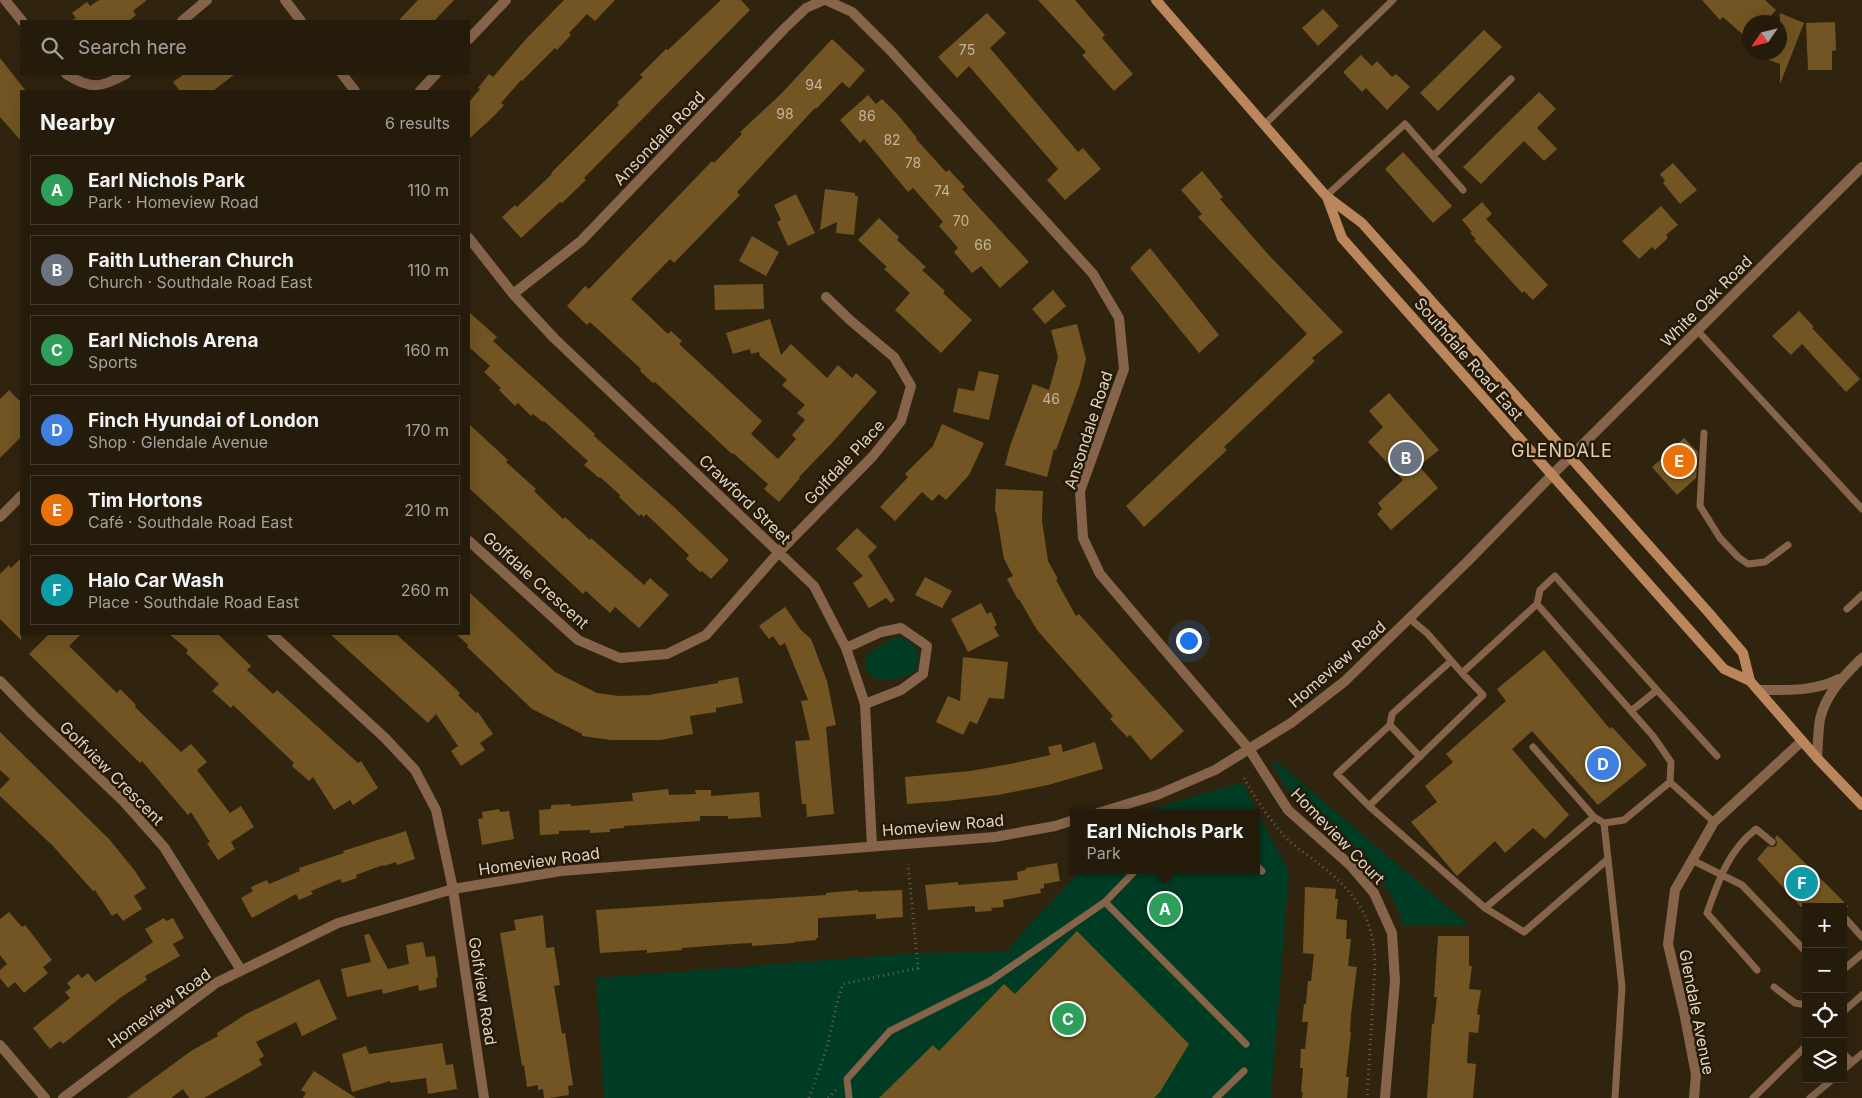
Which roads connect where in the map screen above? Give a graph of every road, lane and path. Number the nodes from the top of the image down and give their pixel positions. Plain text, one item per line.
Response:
1 (5, 0) edge
2 (207, 0) edge
3 (284, 0) edge
4 (506, 0) edge
5 (825, 0) edge
6 (1156, 0) edge
7 (1393, 0) edge
8 (21, 20) edge
9 (183, 20) edge
10 (300, 20) edge
11 (470, 38) edge
12 (68, 75) edge
13 (124, 75) edge
14 (343, 75) edge
15 (435, 75) edge
16 (1511, 79) dead end
17 (354, 90) edge
18 (421, 90) edge
19 (1264, 125) junction
20 (1433, 156) junction
21 (1862, 167) edge
22 (1463, 190) dead end
23 (1326, 196) junction
24 (470, 239) edge
25 (513, 294) junction
26 (826, 297) dead end
27 (1697, 330) junction
28 (1704, 433) dead end
29 (1570, 457) junction
30 (1552, 475) junction
31 (20, 497) edge
32 (1862, 509) edge
33 (0, 517) edge
34 (470, 542) edge
35 (1788, 545) dead end
36 (779, 552) junction
37 (1862, 595) edge
38 (1537, 604) junction
39 (1847, 609) dead end
40 (1410, 619) junction
41 (273, 635) edge
42 (846, 648) junction
43 (1862, 658) edge
44 (1451, 661) junction
45 (1462, 673) junction
46 (1843, 678) junction
47 (0, 681) edge
48 (1750, 682) junction
49 (1657, 690) junction
50 (1758, 690) junction
51 (864, 704) junction
52 (1631, 711) junction
53 (1390, 726) junction
54 (1802, 741) junction
55 (1533, 747) dead end
56 (1249, 749) junction
57 (1717, 756) dead end
58 (1420, 757) junction
59 (1818, 758) junction
60 (1244, 778) dead end
61 (1670, 782) junction
62 (1862, 805) edge
63 (1369, 806) junction
64 (1110, 809) edge
65 (1594, 817) junction
66 (1070, 821) edge
67 (1714, 822) junction
68 (1604, 823) junction
69 (1772, 842) dead end
70 (872, 846) junction
71 (1608, 859) junction
72 (1692, 860) junction
73 (908, 864) dead end
74 (1260, 870) edge
75 (1262, 872) dead end
76 (1132, 874) edge
77 (1721, 875) junction
78 (453, 889) junction
79 (1105, 902) junction
80 (1485, 908) junction
81 (1847, 920) edge
82 (1862, 937) edge
83 (1802, 948) edge
84 (1862, 954) edge
85 (1847, 967) edge
86 (241, 970) junction
87 (1757, 970) dead end
88 (1774, 987) dead end
89 (1862, 995) edge
90 (1802, 1004) edge
91 (1847, 1008) edge
92 (0, 1044) edge
93 (1246, 1044) dead end
94 (1802, 1050) edge
95 (1862, 1054) edge
96 (1847, 1057) edge
97 (1852, 1062) junction
98 (1847, 1066) edge
99 (1244, 1071) dead end
100 (1827, 1083) edge
101 (45, 1098) edge
102 (62, 1098) edge
103 (484, 1098) edge
104 (809, 1098) edge
105 (849, 1098) edge
106 (1216, 1098) edge
107 (1367, 1098) edge
108 (1385, 1098) edge
109 (1615, 1098) edge
110 (1694, 1098) edge
111 (1752, 1098) edge
112 (1810, 1098) edge

1 - 8 street
2 - 9 street
3 - 10 street
4 - 11 street
5 - 25 street, Ansondale Road
5 - 56 street, Ansondale Road
6 - 19 main road, Southdale Road East
7 - 19 lane
12 - 13 street
14 - 17 street
15 - 18 street
16 - 20 lane
19 - 23 main road, Southdale Road East
20 - 22 lane
20 - 23 lane
21 - 27 street, White Oak Road
23 - 29 main road, Southdale Road East
23 - 30 main road, Southdale Road East
24 - 25 street, Crawford Street
25 - 36 street, Crawford Street
26 - 36 street, Golfdale Place
27 - 29 street, White Oak Road
27 - 32 lane
28 - 35 lane
29 - 30 street, White Oak Road
29 - 48 main road, Southdale Road East
30 - 40 street, Homeview Road
30 - 48 main road, Southdale Road East
31 - 33 street
34 - 36 street, Golfdale Crescent
36 - 42 street, Crawford Street
37 - 39 lane
38 - 45 lane
38 - 49 lane
38 - 52 lane
40 - 44 lane
40 - 56 street, Homeview Road
41 - 78 street
42 - 51 street, Crawford Street
42 - 51 street
43 - 46 street
44 - 45 lane
44 - 53 lane
45 - 58 lane
46 - 50 street
46 - 59 street
47 - 86 street, Golfview Crescent
48 - 50 main road, Southdale Road East
49 - 52 lane
49 - 57 lane
50 - 54 main road, Southdale Road East
51 - 70 street, Crawford Street
52 - 61 lane
53 - 58 lane
53 - 63 lane
54 - 59 main road, Southdale Road East
54 - 67 street, Glendale Avenue
55 - 65 lane
56 - 64 street, Homeview Road
56 - 108 street, Homeview Court
58 - 63 lane
59 - 62 main road, Southdale Road East
60 - 107 path
61 - 67 lane
61 - 68 lane
63 - 80 lane
65 - 68 lane
65 - 80 lane
66 - 70 street, Homeview Road
67 - 72 street, Glendale Avenue
68 - 71 lane
69 - 77 lane
70 - 78 street, Homeview Road
71 - 80 lane
71 - 109 lane
72 - 77 lane
72 - 110 street, Glendale Avenue
73 - 104 path
74 - 75 lane
76 - 79 lane
77 - 83 lane
77 - 87 lane
78 - 86 street, Homeview Road
78 - 103 street, Golfview Road
79 - 93 lane
79 - 105 lane
81 - 82 lane
84 - 85 lane
86 - 102 street, Homeview Road
88 - 90 lane
89 - 91 lane
92 - 101 street
94 - 111 lane
95 - 97 lane
96 - 97 lane
97 - 98 lane
99 - 106 lane
100 - 112 lane

